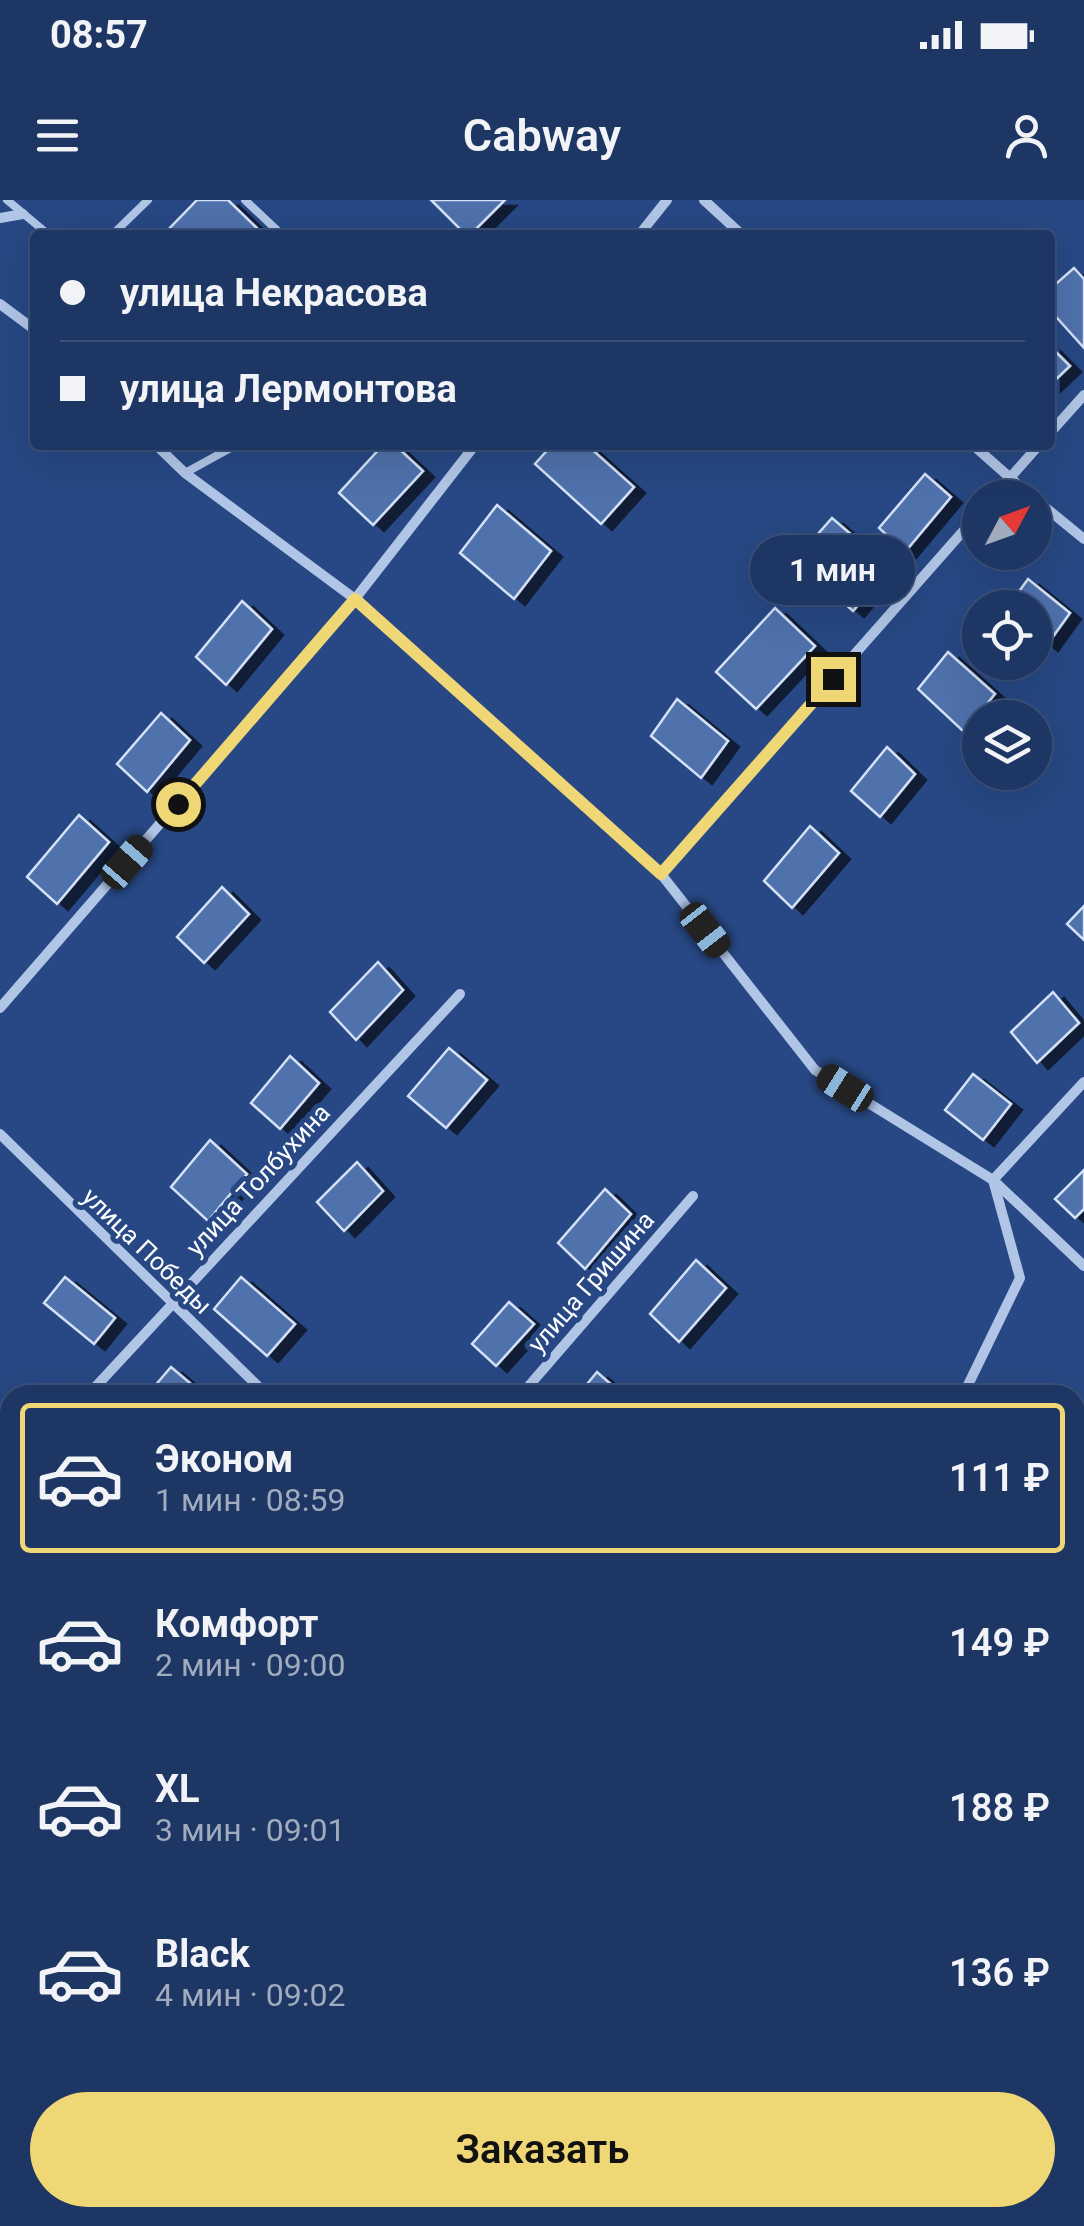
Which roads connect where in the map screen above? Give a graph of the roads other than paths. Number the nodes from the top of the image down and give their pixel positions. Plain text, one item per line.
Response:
1 (8, 200) edge
2 (148, 200) edge
3 (245, 200) edge
4 (666, 200) edge
5 (704, 200) edge
6 (23, 214) junction
7 (0, 218) edge
8 (43, 230) edge
9 (117, 230) edge
10 (277, 230) edge
11 (643, 230) edge
12 (737, 230) edge
13 (0, 304) edge
14 (30, 326) edge
15 (1084, 395) edge
16 (1055, 427) edge
17 (161, 450) edge
18 (227, 450) edge
19 (471, 450) edge
20 (978, 450) edge
21 (1034, 450) edge
22 (184, 473) junction
23 (1009, 478) junction
24 (1012, 480) edge
25 (1052, 513) edge
26 (962, 532) edge
27 (1084, 539) edge
28 (355, 599) junction
29 (661, 874) junction
30 (460, 994) dead end
31 (0, 1008) edge
32 (1084, 1082) edge
33 (0, 1134) edge
34 (993, 1180) junction
35 (693, 1196) dead end
36 (1084, 1266) edge
37 (170, 1303) junction
38 (97, 1385) edge
39 (256, 1385) edge
40 (529, 1385) edge
41 (968, 1385) edge

1 - 6 lane
2 - 9 lane
3 - 10 lane
4 - 11 street
5 - 12 street
6 - 7 street
6 - 8 lane
13 - 14 street
15 - 16 street
17 - 22 street
18 - 22 lane
19 - 28 street
20 - 23 street
21 - 23 street
22 - 28 street
23 - 24 street
25 - 27 street
26 - 29 street
28 - 29 street
28 - 31 street
29 - 34 street
30 - 37 street, улица Толбухина
32 - 34 street
33 - 37 street, улица Победы
34 - 36 street
34 - 41 street
35 - 40 street, улица Гришина
37 - 38 street, улица Толбухина
37 - 39 street, улица Победы

